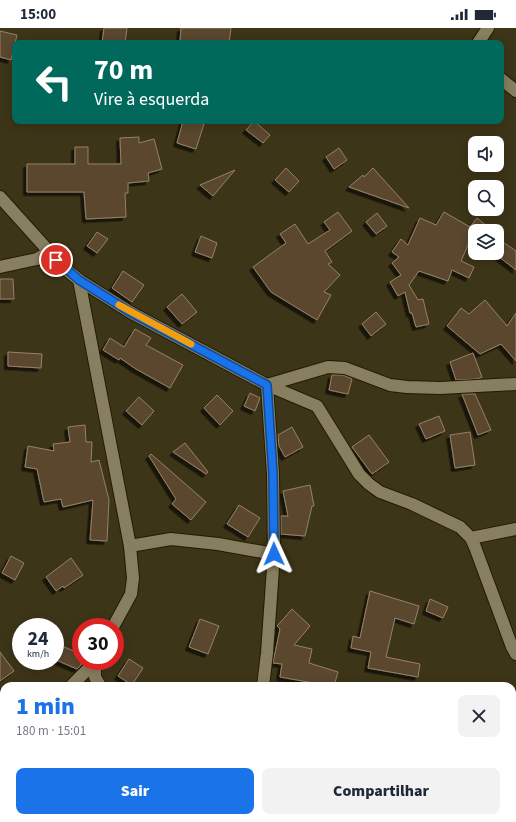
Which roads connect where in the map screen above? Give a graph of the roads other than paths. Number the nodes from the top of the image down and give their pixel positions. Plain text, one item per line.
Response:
1 (488, 28) edge
2 (480, 40) edge
3 (504, 81) edge
4 (516, 91) edge
5 (0, 197) edge
6 (49, 252) junction
7 (0, 267) edge
8 (79, 280) junction
9 (516, 384) edge
10 (267, 385) junction
11 (516, 529) edge
12 (471, 538) junction
13 (130, 546) junction
14 (274, 554) junction
15 (118, 618) edge
16 (516, 654) edge
17 (87, 670) edge
18 (95, 670) edge
19 (75, 682) edge
20 (98, 682) edge
21 (263, 682) edge

1 - 2 street
3 - 4 street
5 - 6 street
6 - 7 street
6 - 8 street
8 - 10 street
8 - 13 street
9 - 10 street
10 - 12 street
10 - 14 street
11 - 12 street
12 - 16 street
13 - 14 street
13 - 15 street
14 - 21 street
17 - 19 street
18 - 20 street

